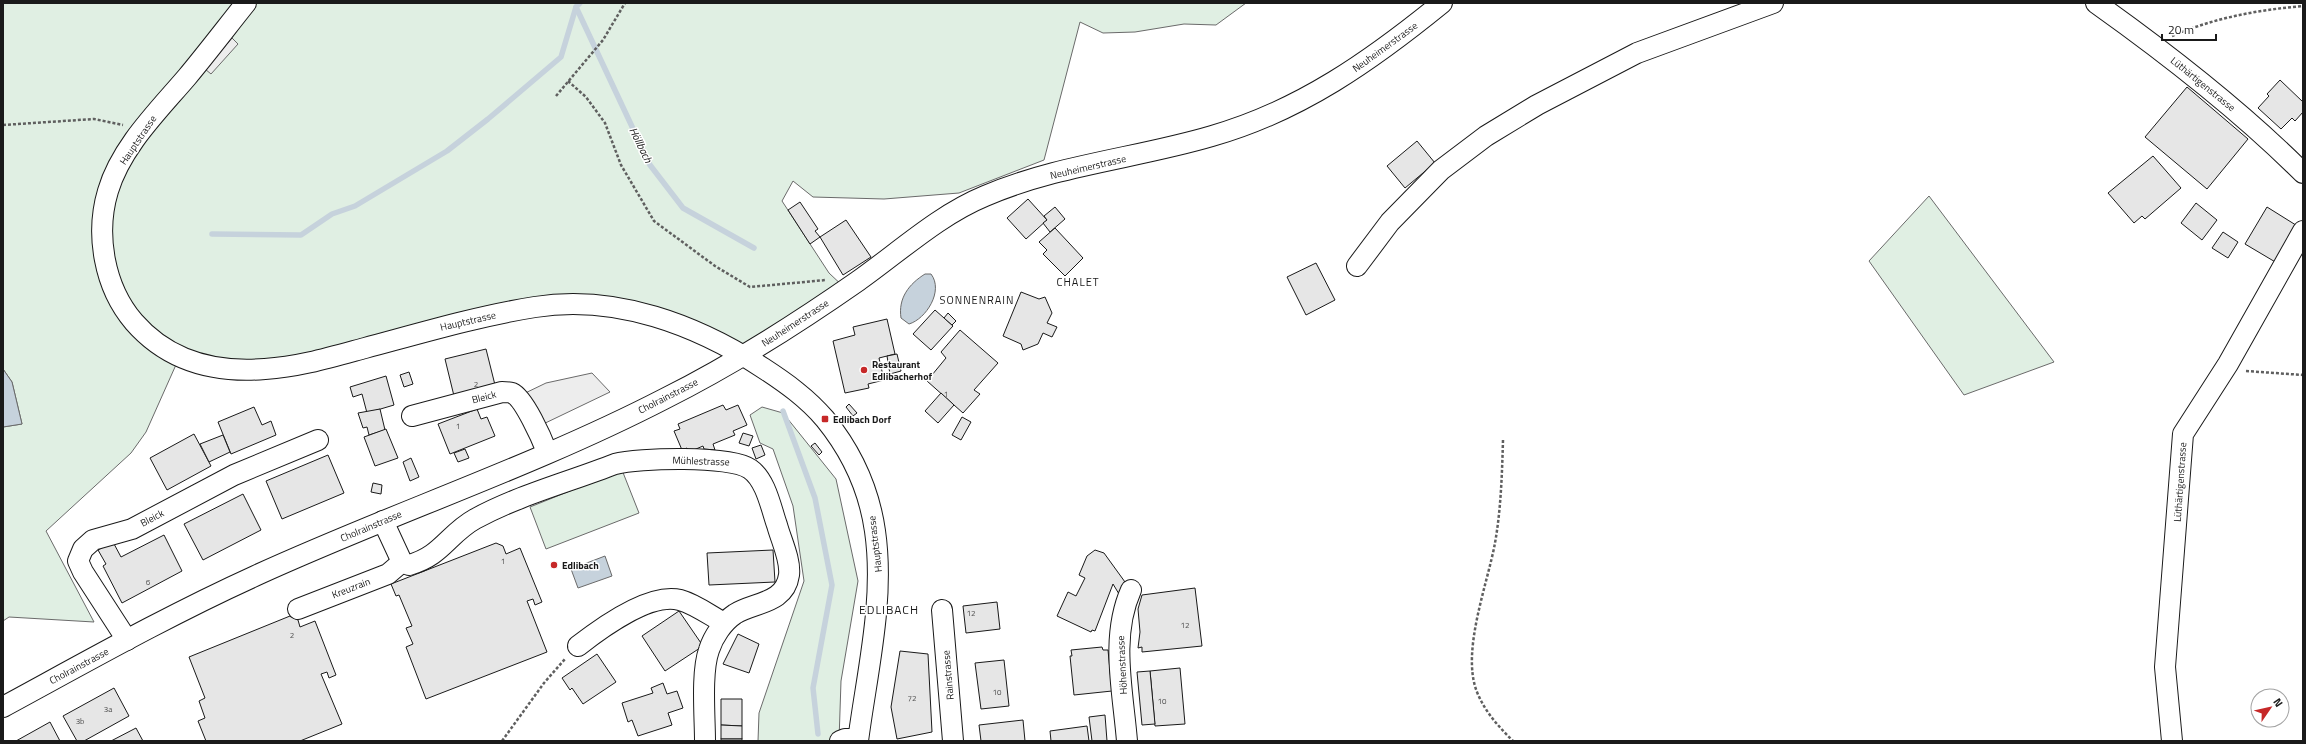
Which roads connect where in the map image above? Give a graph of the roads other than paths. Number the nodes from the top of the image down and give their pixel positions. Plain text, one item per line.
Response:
1 (246, 3) edge
2 (1442, 3) edge
3 (1773, 3) edge
4 (2096, 3) edge
5 (2303, 173) edge
6 (2303, 231) edge
7 (1357, 266) dead end
8 (745, 356) junction
9 (412, 416) dead end
10 (318, 440) dead end
11 (547, 452) junction
12 (383, 520) junction
13 (402, 562) junction
14 (1131, 590) dead end
15 (298, 609) dead end
16 (942, 610) dead end
17 (724, 623) junction
18 (127, 640) junction
19 (578, 646) road end
20 (3, 707) edge
21 (852, 740) edge
22 (705, 741) edge
23 (953, 741) edge
24 (1127, 741) edge
25 (2172, 741) edge

1 - 8 street, Hauptstrasse
2 - 8 street, Neuheimerstrasse
3 - 7 street
4 - 5 street, Lüthärtigenstrasse
6 - 25 street, Lüthärtigenstrasse
8 - 11 street, Cholrainstrasse
8 - 21 street, Hauptstrasse
9 - 11 street, Bleick
10 - 18 street, Bleick
11 - 12 street, Cholrainstrasse
12 - 13 street
12 - 18 street, Cholrainstrasse
13 - 15 street, Kreuzrain
13 - 17 street, Mühlestrasse
14 - 24 street, Höhenstrasse
16 - 23 street, Rainstrasse
17 - 19 street
17 - 22 street, Mühlestrasse
18 - 20 street, Cholrainstrasse

